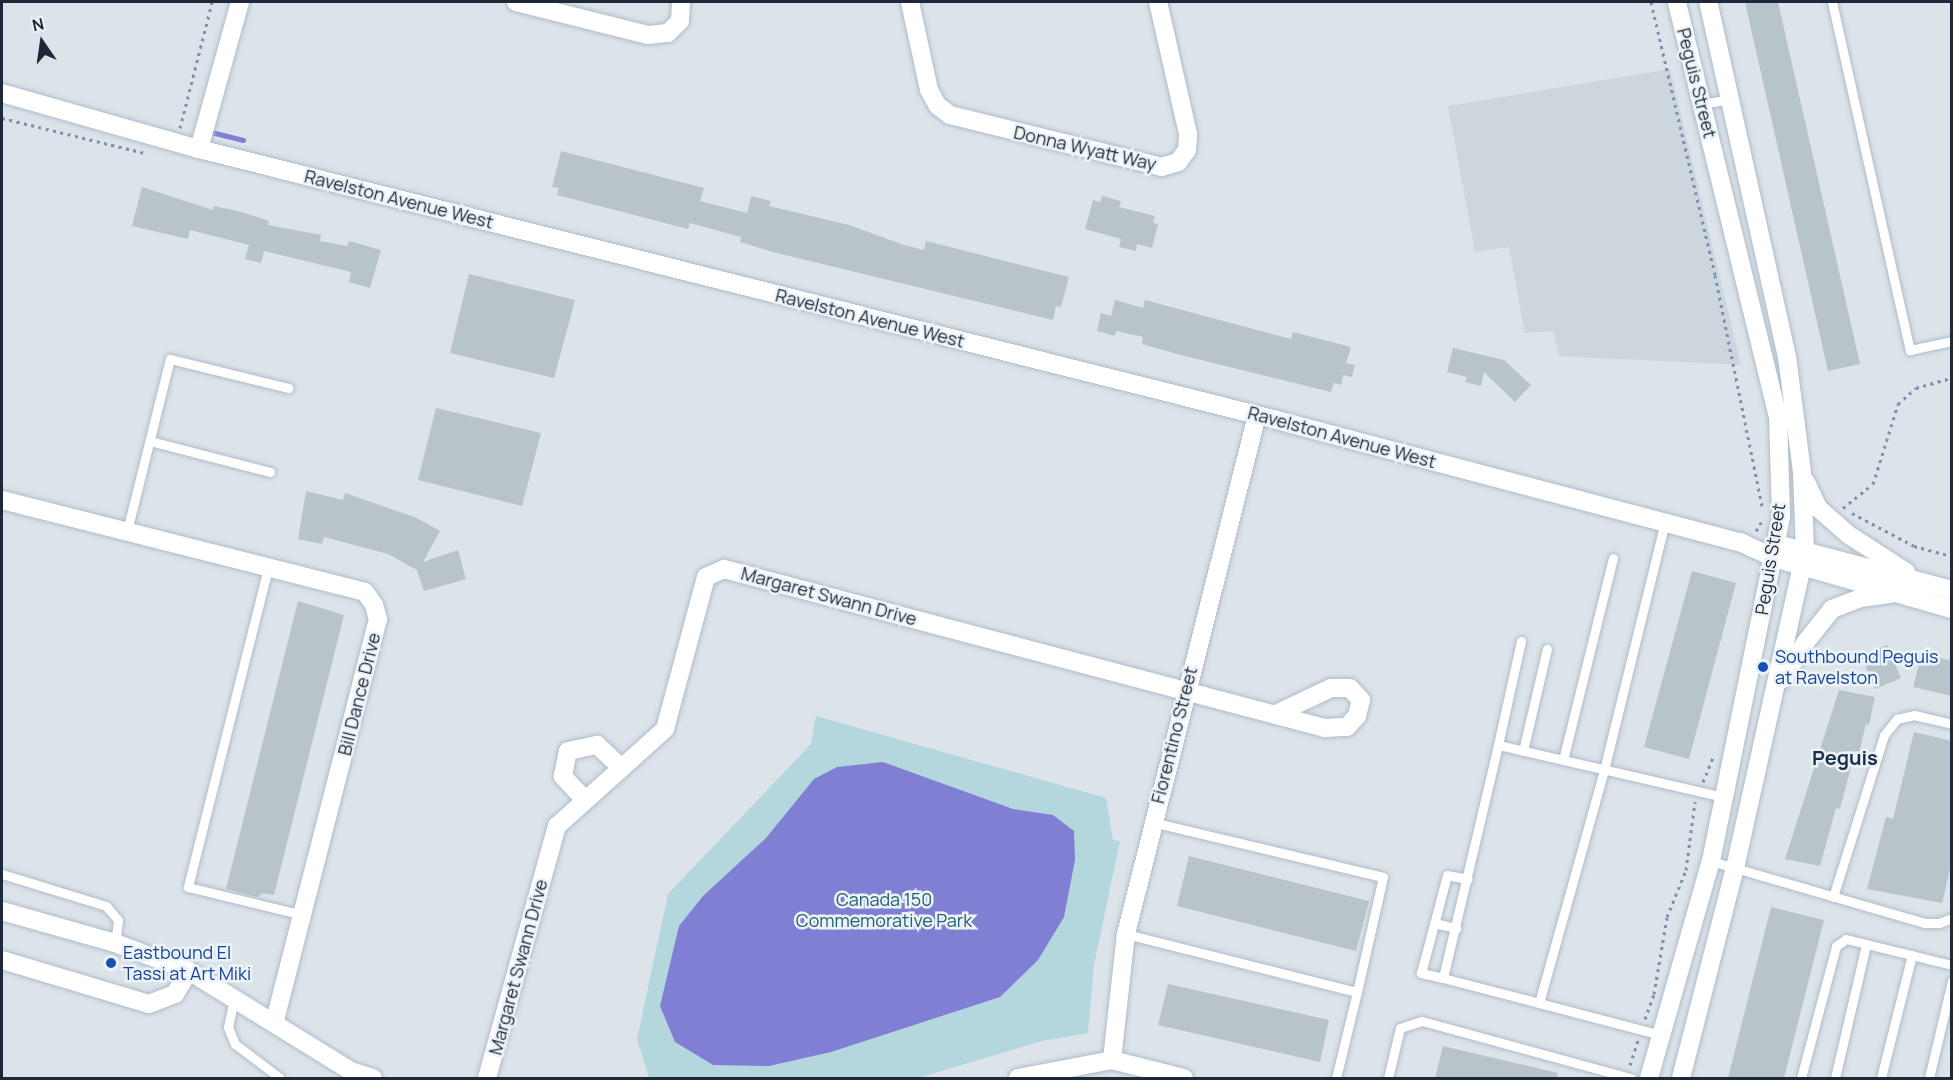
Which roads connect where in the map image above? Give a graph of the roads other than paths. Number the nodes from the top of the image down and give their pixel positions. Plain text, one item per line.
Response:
1 (240, 2) edge
2 (516, 2) edge
3 (681, 2) edge
4 (910, 2) edge
5 (1158, 2) edge
6 (1677, 2) edge
7 (1708, 2) edge
8 (1832, 2) edge
9 (2, 93) edge
10 (1730, 99) junction
11 (1702, 104) junction
12 (199, 149) junction
13 (1952, 341) edge
14 (288, 387) dead end
15 (1257, 415) junction
16 (150, 441) junction
17 (270, 472) dead end
18 (1802, 472) junction
19 (2, 500) edge
20 (1665, 522) junction
21 (127, 531) junction
22 (1775, 551) junction
23 (1613, 558) dead end
24 (1803, 558) junction
25 (268, 568) junction
26 (1922, 582) junction
27 (1952, 590) edge
28 (1899, 593) junction
29 (1952, 609) edge
30 (1521, 641) dead end
31 (1547, 649) dead end
32 (1185, 690) junction
33 (1776, 692) junction
34 (1276, 714) dead end
35 (1952, 724) edge
36 (1498, 745) junction
37 (1523, 751) junction
38 (1563, 760) junction
39 (622, 768) junction
40 (1604, 770) junction
41 (1724, 797) junction
42 (585, 800) junction
43 (1153, 822) junction
44 (1711, 861) junction
45 (1735, 868) junction
46 (2, 874) edge
47 (1468, 879) junction
48 (1833, 897) junction
49 (2, 911) edge
50 (303, 915) junction
51 (1952, 918) edge
52 (1434, 923) junction
53 (1456, 928) junction
54 (1126, 934) junction
55 (115, 943) junction
56 (1866, 945) junction
57 (1912, 955) junction
58 (2, 960) edge
59 (1952, 965) edge
60 (189, 972) junction
61 (1443, 978) junction
62 (1952, 981) edge
63 (1357, 992) junction
64 (234, 999) junction
65 (1539, 1003) junction
66 (274, 1023) junction
67 (1661, 1035) junction
68 (1112, 1060) junction
69 (350, 1075) edge
70 (280, 1078) edge
71 (373, 1078) edge
72 (487, 1078) edge
73 (1018, 1078) edge
74 (1184, 1078) edge
75 (1336, 1078) edge
76 (1388, 1078) edge
77 (1630, 1078) edge
78 (1649, 1078) edge
79 (1681, 1078) edge
80 (1801, 1078) edge
81 (1834, 1078) edge
82 (1881, 1078) edge
83 (1929, 1078) edge

1 - 12 street
2 - 3 street
4 - 5 street, Donna Wyatt Way
6 - 11 street, Peguis Street
7 - 10 street, Peguis Street
8 - 13 lane
9 - 12 street, Ravelston Avenue West
10 - 11 lane
10 - 18 street, Peguis Street
11 - 22 street, Peguis Street
12 - 15 street, Ravelston Avenue West
14 - 16 lane
15 - 20 street, Ravelston Avenue West
15 - 32 street, Fiorentino Street
16 - 17 lane
16 - 21 lane
18 - 24 street, Peguis Street
18 - 26 street
19 - 21 street, Bill Dance Drive
20 - 22 street, Ravelston Avenue West
20 - 40 lane
21 - 25 street, Bill Dance Drive
22 - 24 street, Ravelston Avenue West
22 - 41 street, Peguis Street
23 - 38 lane
24 - 26 street
24 - 28 street
24 - 33 street, Peguis Street
25 - 50 street, Bill Dance Drive
25 - 50 lane
26 - 27 street
28 - 29 street
28 - 33 street
30 - 36 lane
31 - 37 lane
32 - 34 street
32 - 39 street, Margaret Swann Drive
32 - 43 street, Fiorentino Street
33 - 45 street, Peguis Street
35 - 48 lane
36 - 37 lane
36 - 47 lane
37 - 38 lane
38 - 40 lane
39 - 42 street, Margaret Swann Drive
39 - 42 street
40 - 41 lane
40 - 65 lane
41 - 44 street, Peguis Street
42 - 72 street, Margaret Swann Drive
43 - 54 street, Fiorentino Street
43 - 63 lane
44 - 45 lane
44 - 67 street, Peguis Street
45 - 48 lane
45 - 79 street, Peguis Street
46 - 55 lane
47 - 52 lane
47 - 53 lane
48 - 51 lane
49 - 55 street
50 - 66 street, Bill Dance Drive
52 - 53 lane
52 - 61 lane
53 - 61 lane
54 - 63 lane
54 - 68 street, Fiorentino Street
55 - 60 street
56 - 57 lane
56 - 80 lane
56 - 81 lane
57 - 59 lane
57 - 82 lane
58 - 60 street
60 - 64 street
61 - 65 lane
62 - 83 lane
63 - 75 lane
64 - 66 street
64 - 70 lane
65 - 67 lane
66 - 69 street
67 - 78 street, Peguis Street
68 - 73 street
68 - 74 street
69 - 71 street
76 - 77 lane

